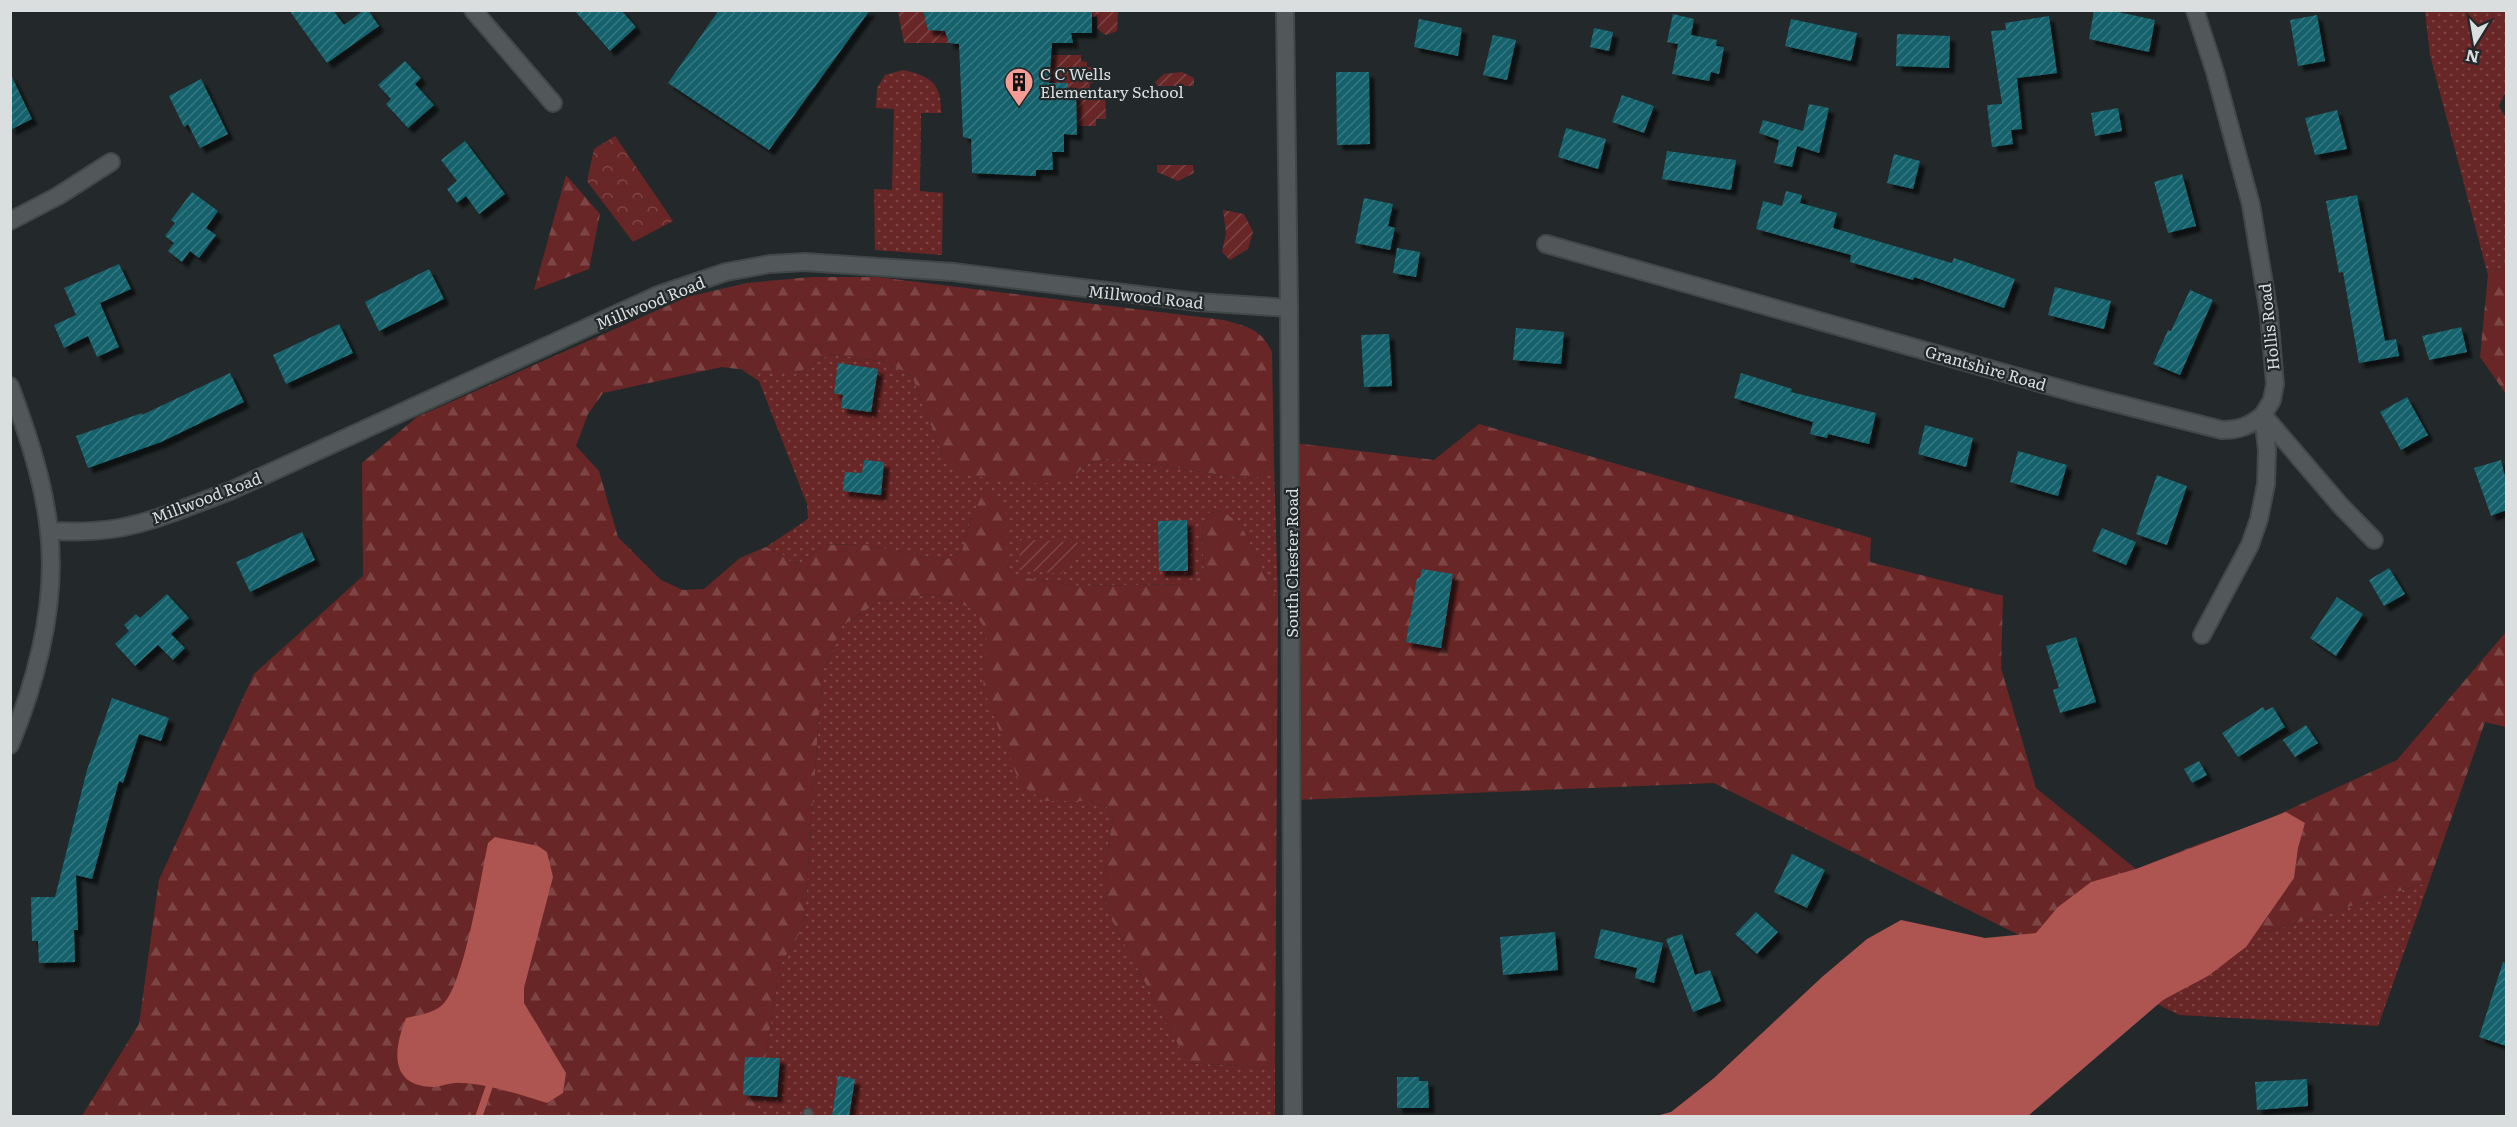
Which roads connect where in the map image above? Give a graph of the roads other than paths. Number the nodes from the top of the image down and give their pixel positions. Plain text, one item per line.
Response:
1 (473, 10) edge
2 (1285, 10) edge
3 (2195, 10) edge
4 (553, 103) dead end
5 (111, 162) dead end
6 (10, 221) edge
7 (1545, 244) dead end
8 (1289, 308) junction
9 (10, 386) edge
10 (2263, 415) junction
11 (50, 531) junction
12 (2374, 540) dead end
13 (2202, 635) dead end
14 (10, 744) edge
15 (1293, 1116) edge

1 - 4 street
2 - 8 street, South Chester Road
3 - 10 street, Hollis Road
5 - 6 street
7 - 10 street, Grantshire Road
8 - 11 street, Millwood Road
8 - 15 street, South Chester Road
9 - 11 street
10 - 12 street
10 - 13 street, Hollis Road
11 - 14 street

